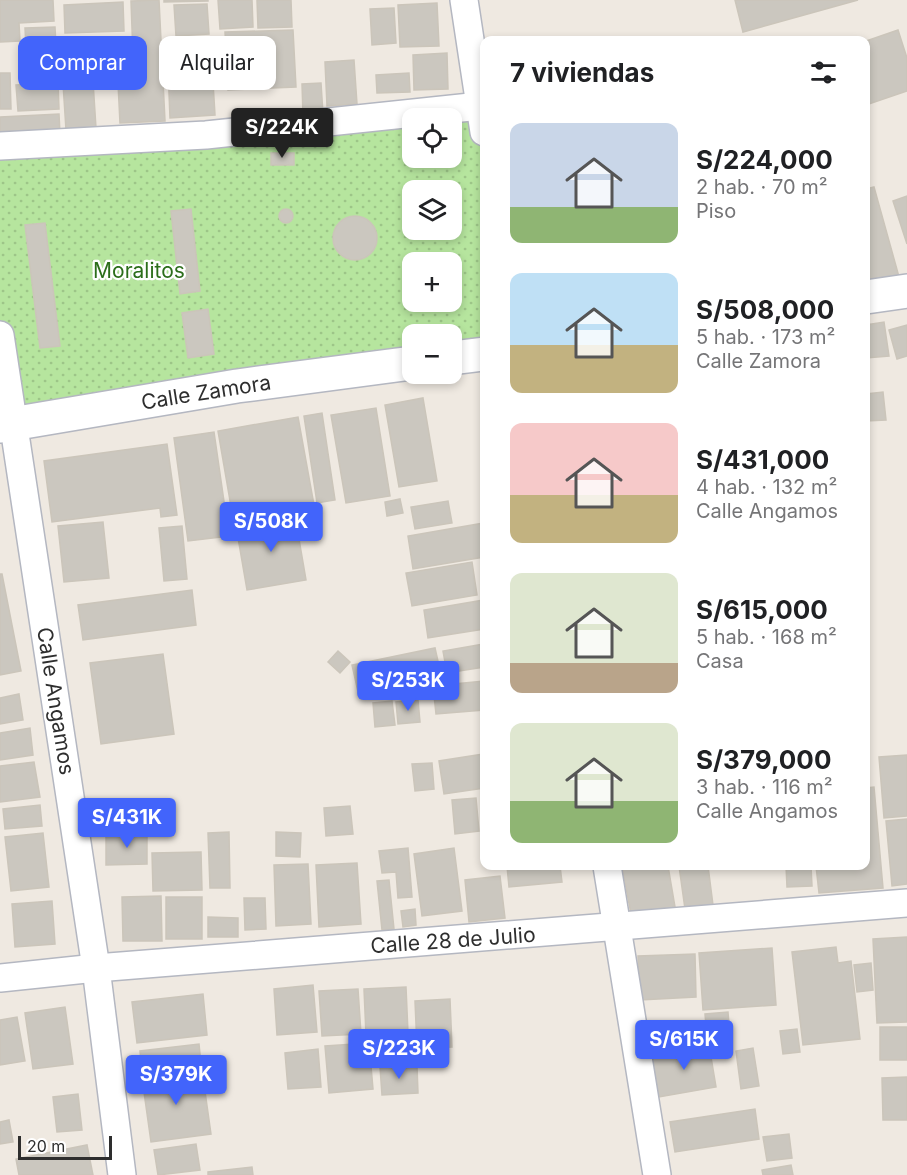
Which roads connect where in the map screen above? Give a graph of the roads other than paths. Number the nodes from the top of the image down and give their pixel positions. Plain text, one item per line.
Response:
1 (464, 0) edge
2 (480, 106) edge
3 (480, 119) edge
4 (0, 146) edge
5 (907, 291) edge
6 (870, 296) edge
7 (0, 335) edge
8 (480, 354) edge
9 (462, 357) edge
10 (402, 364) edge
11 (7, 425) edge
12 (608, 870) edge
13 (907, 903) edge
14 (617, 927) junction
15 (96, 968) junction
16 (0, 978) edge
17 (122, 1175) edge
18 (657, 1175) edge

1 - 2 street
3 - 4 street
5 - 6 street
7 - 11 street, Calle Angamos
8 - 9 street
10 - 11 street, Calle Zamora
11 - 15 street, Calle Angamos
12 - 14 street
13 - 14 street, Calle 28 de Julio
14 - 15 street, Calle 28 de Julio
14 - 18 street
15 - 16 street, Calle 28 de Julio
15 - 17 street, Calle Angamos

